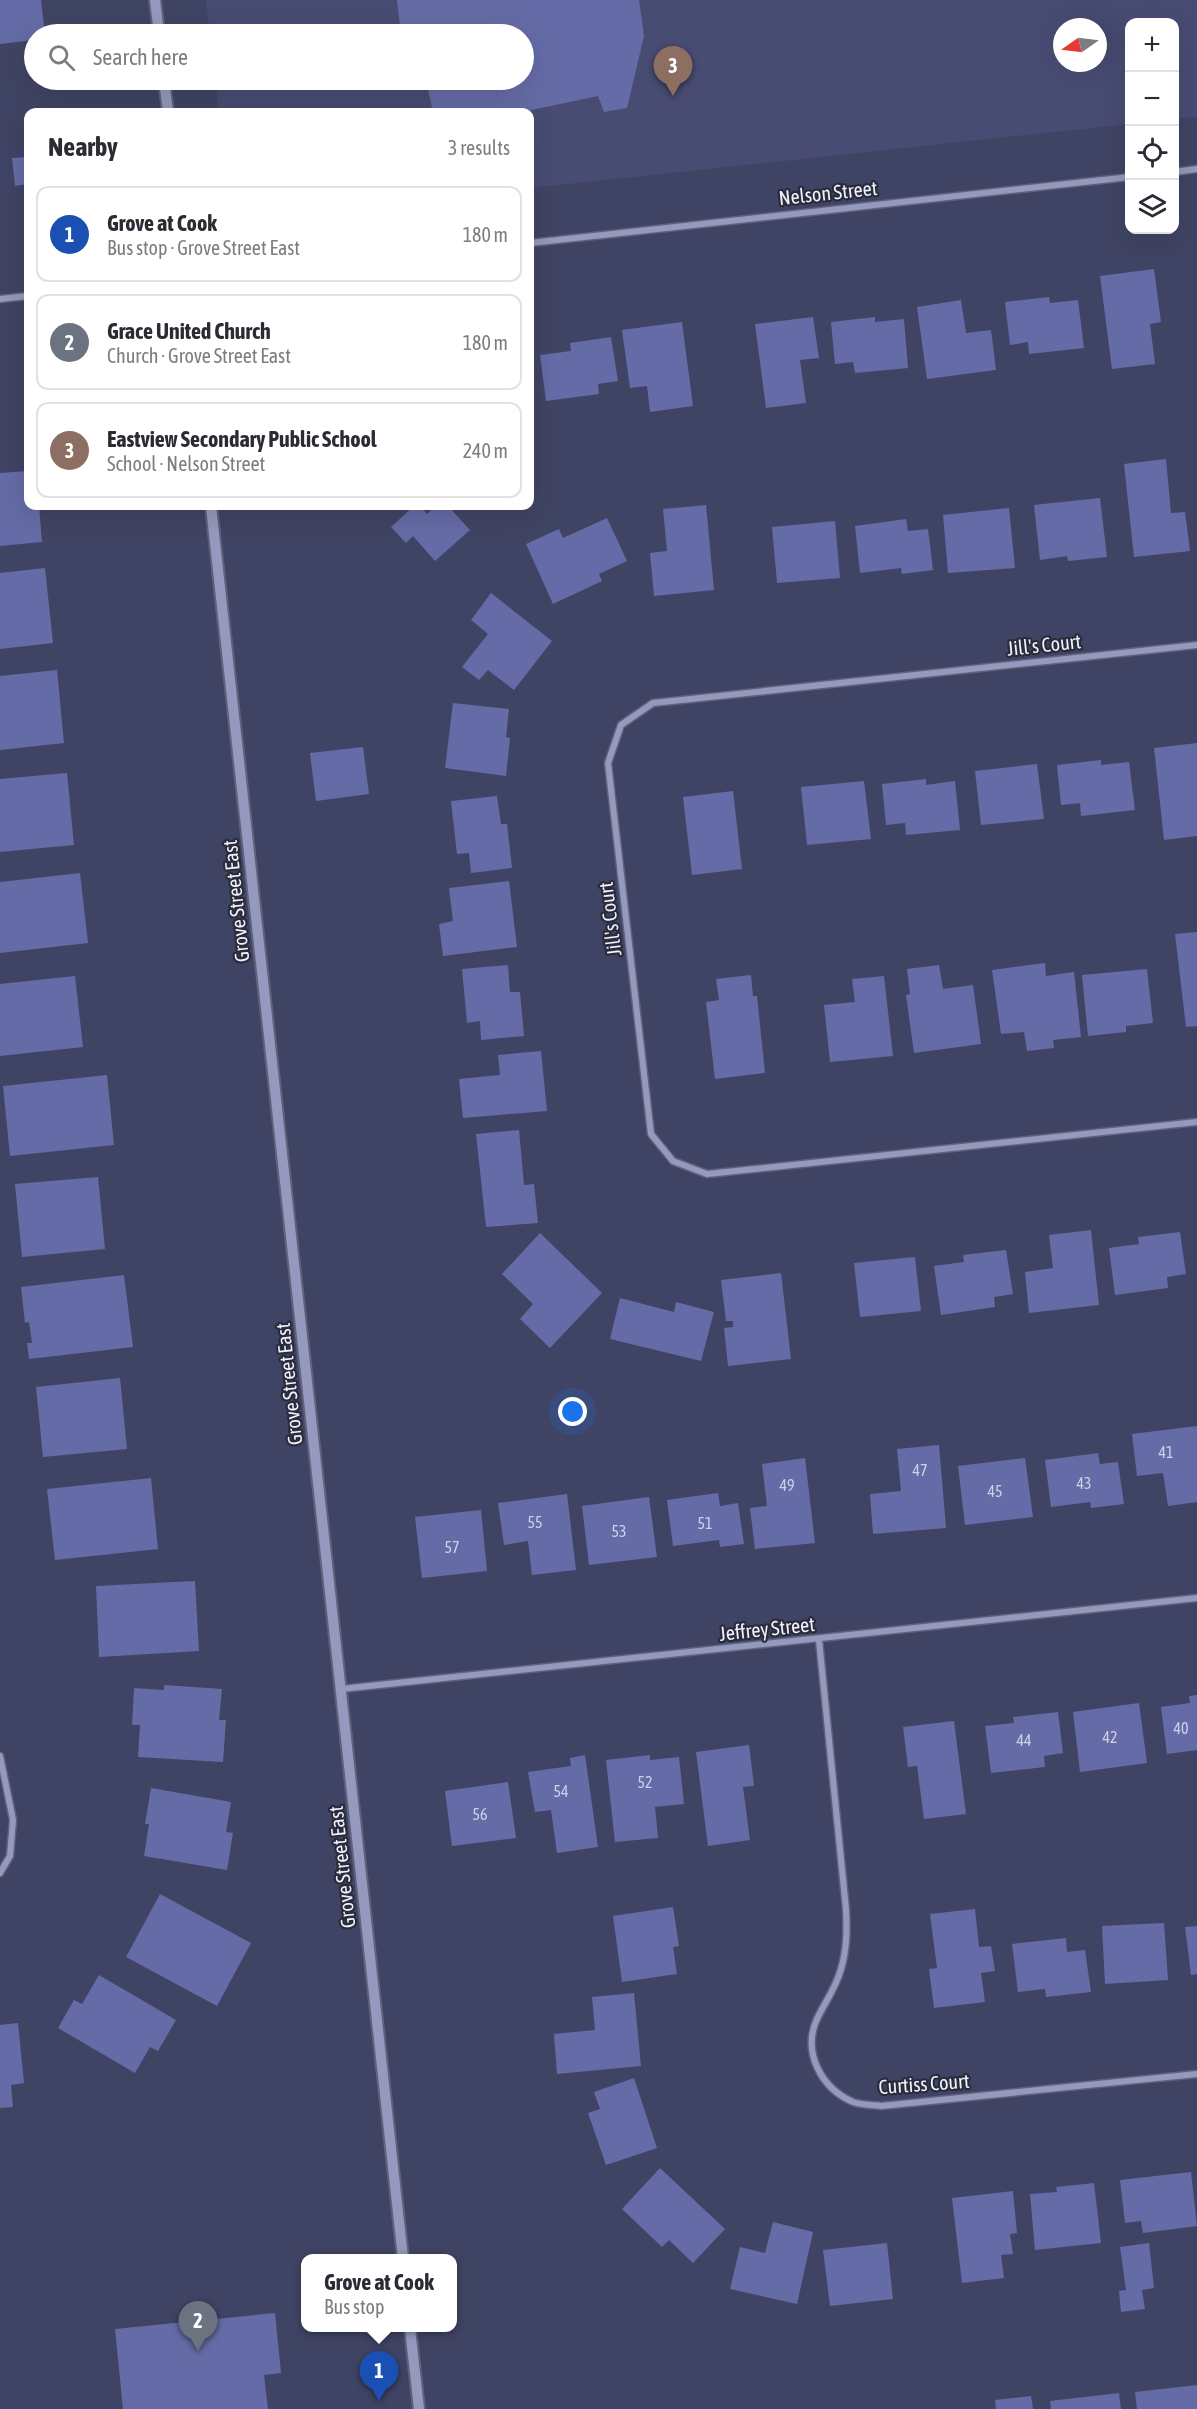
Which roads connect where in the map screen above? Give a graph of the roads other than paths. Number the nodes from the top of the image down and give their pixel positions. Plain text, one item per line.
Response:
1 (155, 0) edge
2 (158, 24) edge
3 (165, 90) edge
4 (168, 108) edge
5 (1197, 169) edge
6 (1179, 171) edge
7 (1125, 178) edge
8 (534, 243) edge
9 (24, 296) edge
10 (0, 299) edge
11 (211, 510) edge
12 (1197, 645) edge
13 (1197, 1122) edge
14 (1197, 1598) edge
15 (819, 1640) junction
16 (341, 1689) junction
17 (0, 1755) edge
18 (0, 1873) edge
19 (1197, 2074) edge
20 (402, 2254) edge
21 (411, 2332) edge
22 (419, 2409) edge

1 - 2 street
3 - 4 street
5 - 6 street
7 - 8 street, Nelson Street
9 - 10 street
11 - 16 street, Grove Street East
12 - 13 street, Jill's Court
14 - 15 street, Jeffrey Street
15 - 16 street, Jeffrey Street
15 - 19 street, Curtiss Court
16 - 20 street, Grove Street East
17 - 18 street
21 - 22 street

